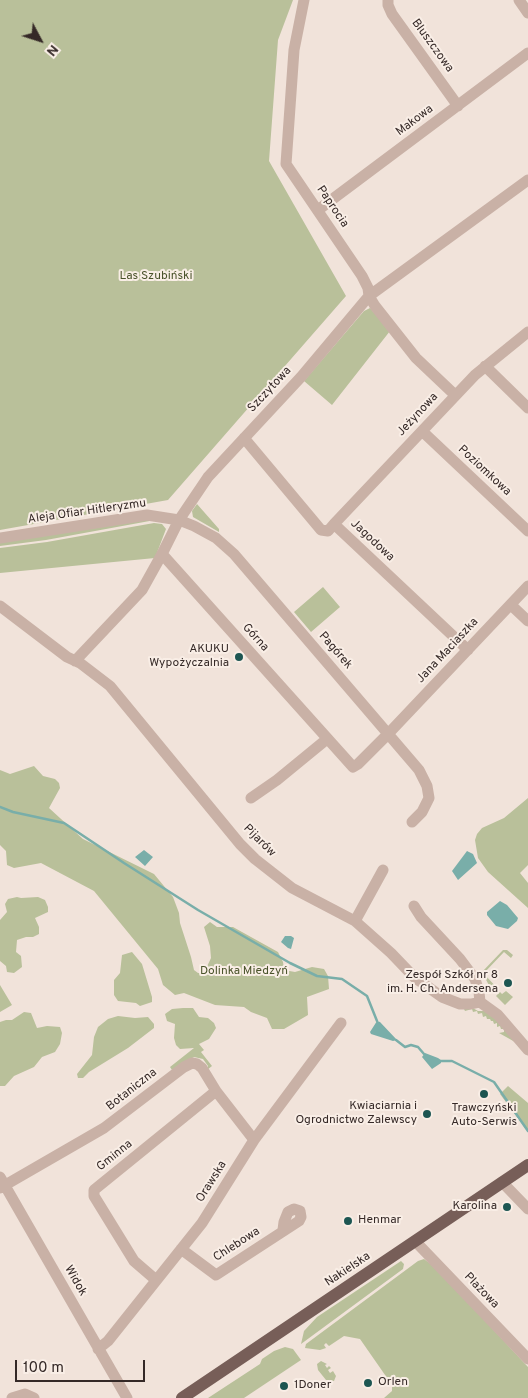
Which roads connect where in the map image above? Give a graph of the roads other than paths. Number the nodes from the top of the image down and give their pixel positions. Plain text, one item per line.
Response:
1 (304, 0) edge
2 (388, 0) edge
3 (518, 0) edge
4 (528, 13) edge
5 (528, 53) edge
6 (458, 106) junction
7 (528, 180) edge
8 (318, 210) junction
9 (369, 296) junction
10 (528, 332) edge
11 (485, 366) junction
12 (455, 395) junction
13 (528, 408) edge
14 (422, 431) junction
15 (244, 438) junction
16 (179, 520) junction
17 (334, 524) junction
18 (528, 531) edge
19 (0, 538) edge
20 (162, 554) junction
21 (528, 586) edge
22 (511, 605) junction
23 (0, 606) edge
24 (528, 621) edge
25 (468, 650) junction
26 (75, 660) junction
27 (388, 734) junction
28 (327, 739) junction
29 (251, 798) dead end
30 (412, 822) dead end
31 (384, 870) dead end
32 (414, 906) dead end
33 (355, 921) junction
34 (480, 1002) junction
35 (341, 1023) dead end
36 (528, 1050) edge
37 (216, 1091) junction
38 (254, 1140) junction
39 (528, 1165) edge
40 (502, 1182) junction
41 (2, 1183) edge
42 (528, 1210) edge
43 (283, 1230) dead end
44 (415, 1241) junction
45 (181, 1250) junction
46 (156, 1280) junction
47 (98, 1349) junction
48 (528, 1360) edge
49 (12, 1398) edge
50 (34, 1398) edge
51 (127, 1398) edge
52 (182, 1398) edge

1 - 8 street, Paprocia
2 - 6 street, Bluszczowa
3 - 4 street
5 - 6 street, Makowa
6 - 8 street, Makowa
7 - 9 street, Szczytowa
8 - 9 street, Paprocia
9 - 12 street, Paprocia
9 - 15 street, Szczytowa
10 - 11 street, Jeżynowa
11 - 12 street, Jeżynowa
11 - 13 street
12 - 14 street, Jeżynowa
14 - 17 street, Jeżynowa
14 - 18 street, Poziomkowa
15 - 16 street, Szczytowa
15 - 17 street, Jagodowa
16 - 19 street, Aleja Ofiar Hitleryzmu
16 - 20 street, Szczytowa
16 - 27 street, Pagórek
17 - 25 street, Jagodowa
20 - 26 street, Szczytowa
20 - 28 street, Górna
21 - 22 street, Jana Maciaszka
22 - 24 street
22 - 25 street, Jana Maciaszka
23 - 26 street, Pijarów
25 - 27 street, Jana Maciaszka
26 - 33 street, Pijarów
27 - 28 street, Górna
27 - 30 street, Pagórek
28 - 29 street
31 - 33 street
32 - 34 street
33 - 34 street, Pijarów
34 - 36 street
35 - 38 street, Orawska
37 - 38 street, Botaniczna
37 - 41 street, Botaniczna
37 - 46 street, Gminna
38 - 45 street, Orawska
39 - 40 main road, Nakielska
40 - 42 street
40 - 44 main road, Nakielska
41 - 47 street, Widok
43 - 45 street, Chlebowa
44 - 48 street, Plażowa
44 - 52 main road, Nakielska
45 - 46 street, Orawska
46 - 47 street, Orawska
47 - 51 street, Widok
49 - 50 street

